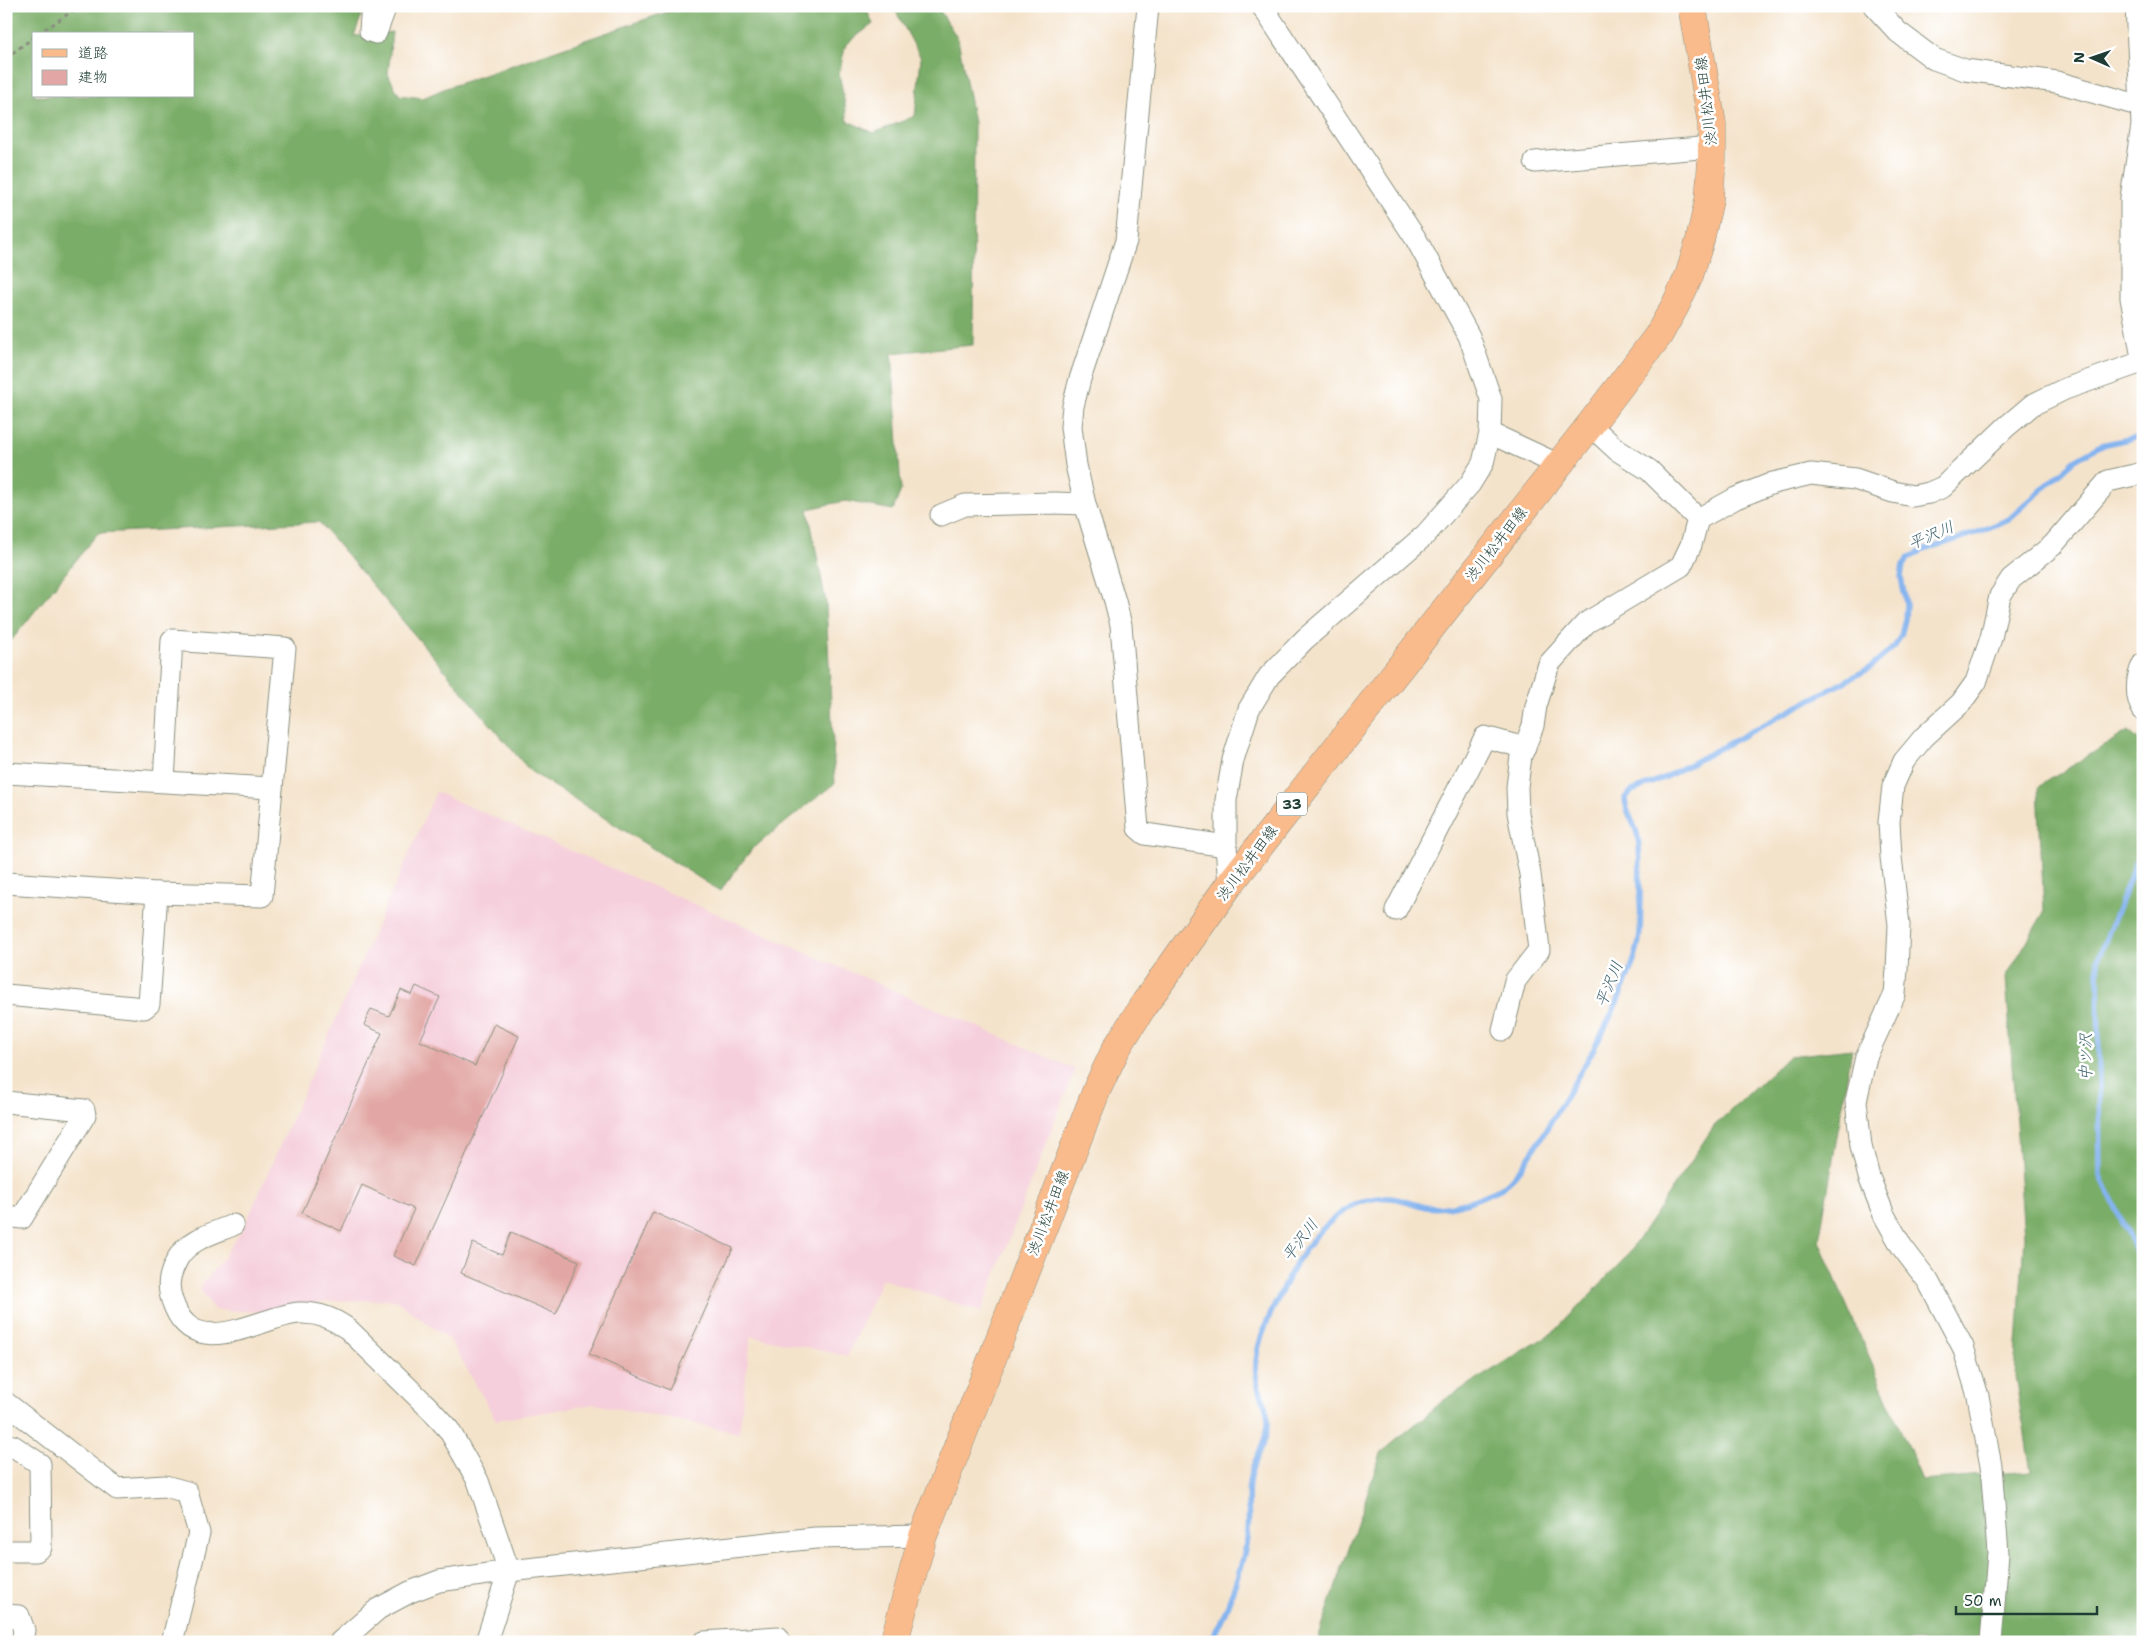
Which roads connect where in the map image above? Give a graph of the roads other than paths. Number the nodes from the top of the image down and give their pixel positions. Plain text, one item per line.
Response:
1 (374, 6) edge
2 (386, 6) edge
3 (1148, 6) edge
4 (1262, 6) edge
5 (1692, 6) edge
6 (1874, 6) edge
7 (2136, 6) edge
8 (2141, 106) junction
9 (1712, 147) junction
10 (1535, 162) dead end
11 (2142, 362) edge
12 (1590, 425) junction
13 (1490, 434) junction
14 (1558, 465) junction
15 (2143, 473) edge
16 (1085, 504) junction
17 (941, 516) dead end
18 (1698, 519) junction
19 (2143, 664) edge
20 (2143, 710) edge
21 (1524, 748) junction
22 (6, 773) edge
23 (164, 781) junction
24 (272, 788) junction
25 (1226, 846) junction
26 (6, 883) edge
27 (1229, 885) junction
28 (156, 893) junction
29 (1396, 910) dead end
30 (6, 995) edge
31 (1502, 1030) dead end
32 (6, 1102) edge
33 (6, 1216) edge
34 (233, 1225) dead end
35 (6, 1403) edge
36 (6, 1445) edge
37 (923, 1536) junction
38 (6, 1550) edge
39 (509, 1571) junction
40 (6, 1616) edge
41 (22, 1642) edge
42 (172, 1642) edge
43 (340, 1642) edge
44 (486, 1642) edge
45 (704, 1642) edge
46 (778, 1642) edge
47 (894, 1642) edge
48 (1991, 1642) edge

1 - 2 street
3 - 16 street
4 - 13 street
5 - 9 main road, 渋川松井田線 / 33
6 - 8 street
7 - 8 street
8 - 11 street
9 - 10 street
9 - 12 main road, 渋川松井田線 / 33
11 - 18 street
12 - 14 main road, 渋川松井田線 / 33
12 - 18 street
13 - 14 street
13 - 25 street
14 - 27 main road, 渋川松井田線 / 33
15 - 48 street
16 - 17 street
16 - 25 street
18 - 21 street
19 - 20 street
21 - 29 street
21 - 31 street
22 - 23 street
23 - 24 street
23 - 24 street
24 - 28 street
25 - 27 street
26 - 28 street
27 - 37 main road, 渋川松井田線 / 33
28 - 30 street
32 - 33 street
34 - 39 street
35 - 42 street
36 - 38 street
37 - 39 street
37 - 47 main road, 渋川松井田線 / 33
39 - 43 street
39 - 44 street
40 - 41 street
45 - 46 street

